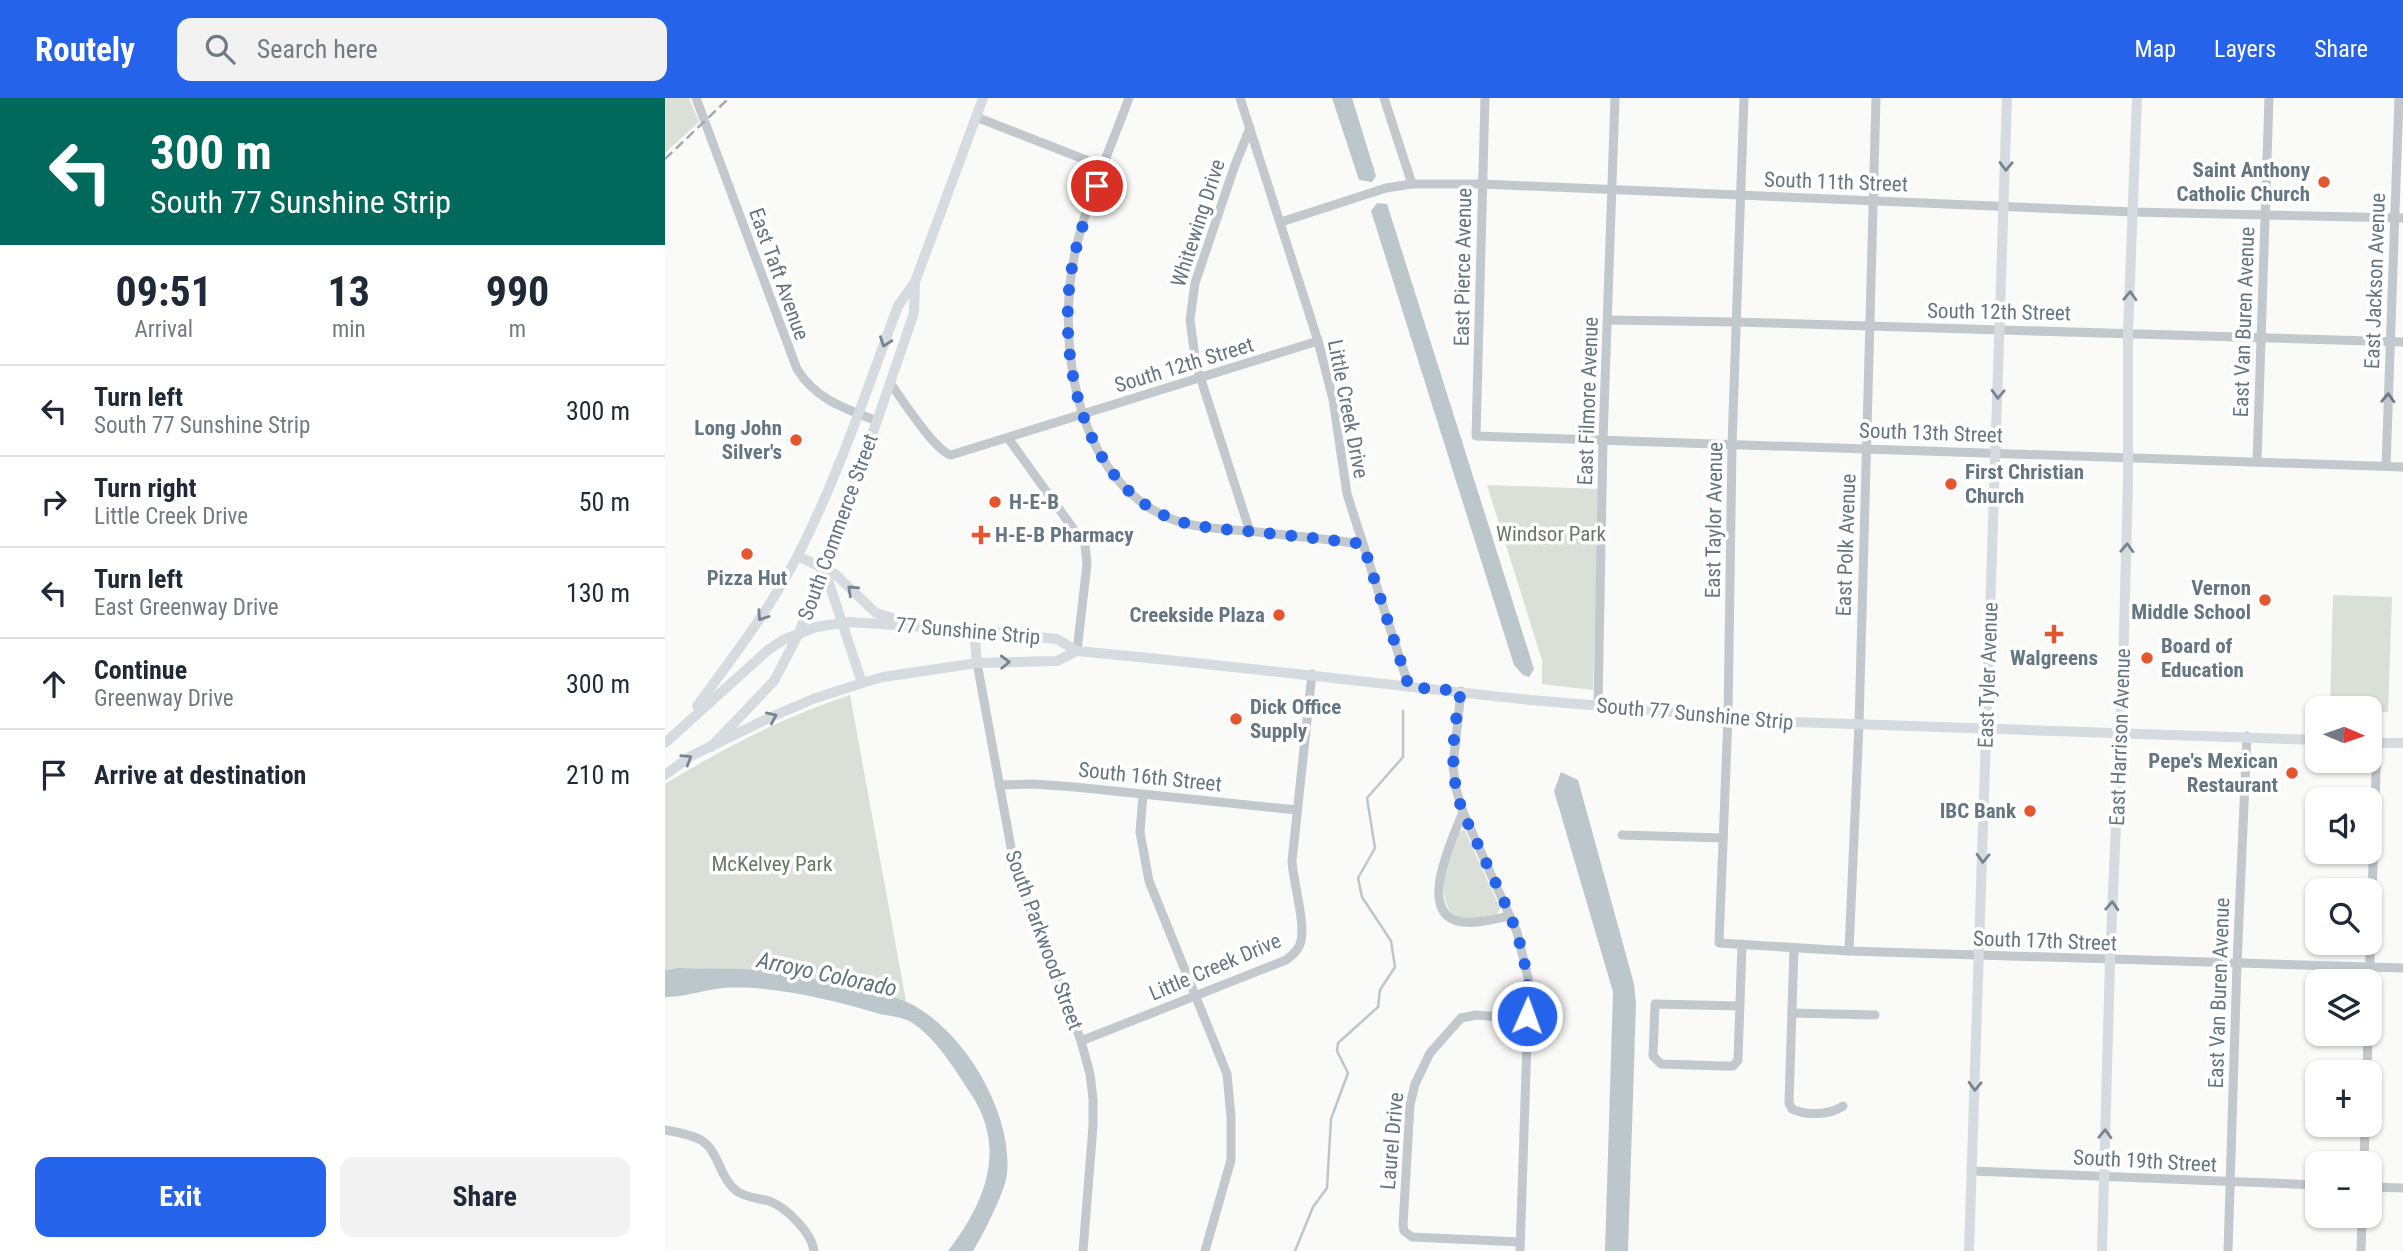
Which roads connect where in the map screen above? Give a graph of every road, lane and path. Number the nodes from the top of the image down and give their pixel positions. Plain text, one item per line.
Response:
1 (696, 98) edge
2 (983, 98) edge
3 (1129, 98) edge
4 (1240, 98) edge
5 (1384, 98) edge
6 (1485, 98) edge
7 (1615, 98) edge
8 (1744, 98) edge
9 (1876, 98) edge
10 (2007, 98) edge
11 (2137, 98) edge
12 (2269, 98) edge
13 (2399, 98) edge
14 (976, 117) junction
15 (1250, 128) junction
16 (1104, 167) junction
17 (1412, 184) junction
18 (1482, 184) junction
19 (1612, 191) junction
20 (1741, 195) junction
21 (1872, 201) junction
22 (2005, 206) junction
23 (2133, 212) junction
24 (2265, 214) junction
25 (2399, 218) edge
26 (1281, 222) junction
27 (915, 282) junction
28 (1608, 320) junction
29 (1736, 321) junction
30 (1870, 326) junction
31 (2000, 331) junction
32 (2128, 332) junction
33 (2261, 337) junction
34 (1318, 341) junction
35 (2390, 342) junction
36 (2403, 342) edge
37 (1202, 378) junction
38 (890, 383) junction
39 (859, 414) junction
40 (1083, 415) junction
41 (877, 421) junction
42 (1476, 436) joint
43 (1008, 438) junction
44 (1603, 440) junction
45 (1732, 445) junction
46 (1867, 449) junction
47 (1996, 452) junction
48 (2129, 460) junction
49 (2257, 462) junction
50 (2386, 466) junction
51 (2403, 467) edge
52 (1250, 532) junction
53 (1363, 544) junction
54 (798, 556) junction
55 (824, 568) junction
56 (842, 622) junction
57 (868, 623) junction
58 (958, 629) junction
59 (974, 630) junction
60 (799, 633) junction
61 (849, 643) junction
62 (1077, 651) junction
63 (856, 659) junction
64 (977, 663) junction
65 (1312, 674) junction
66 (883, 677) junction
67 (862, 682) junction
68 (1409, 687) junction
69 (1461, 691) junction
70 (1598, 706) junction
71 (1728, 717) junction
72 (1859, 724) junction
73 (1986, 728) junction
74 (678, 731) junction
75 (2120, 733) junction
76 (2247, 736) junction
77 (2305, 739) edge
78 (665, 743) edge
79 (2382, 743) edge
80 (2403, 743) edge
81 (711, 747) junction
82 (2373, 774) edge
83 (665, 775) edge
84 (999, 785) junction
85 (1143, 795) junction
86 (1297, 810) junction
87 (1463, 812) junction
88 (1622, 835) dead end
89 (1723, 838) junction
90 (1510, 916) junction
91 (1720, 943) joint
92 (1742, 944) junction
93 (1794, 948) junction
94 (1849, 951) junction
95 (1980, 956) junction
96 (2110, 961) junction
97 (2237, 964) junction
98 (2370, 968) junction
99 (2403, 968) edge
100 (1195, 995) junction
101 (1740, 1006) junction
102 (1792, 1013) junction
103 (1875, 1015) dead end
104 (1527, 1016) junction
105 (1081, 1041) junction
106 (1843, 1106) dead end
107 (665, 1130) edge
108 (1972, 1171) junction
109 (2103, 1177) junction
110 (2230, 1183) junction
111 (2305, 1185) edge
112 (2382, 1187) edge
113 (2403, 1188) edge
114 (2362, 1228) edge
115 (1520, 1247) edge
116 (814, 1251) edge
117 (1083, 1251) edge
118 (1205, 1251) edge
119 (1969, 1251) edge
120 (2102, 1251) edge
121 (2228, 1251) edge
122 (2361, 1251) edge

1 - 39 street, East Taft Avenue
2 - 14 main road, South Commerce Street
3 - 16 street
4 - 15 street, Little Creek Drive
5 - 17 street
6 - 18 street, East Pierce Avenue
7 - 19 street, East Filmore Avenue
8 - 20 street, East Taylor Avenue
9 - 21 street, East Polk Avenue
10 -> 22 main road, East Tyler Avenue
11 - 23 main road, East Harrison Avenue
12 - 24 street, East Van Buren Avenue
13 - 25 street, East Jackson Avenue
14 - 16 street
14 - 27 main road, South Commerce Street
15 - 26 street, Little Creek Drive
15 - 37 street, Whitewing Drive
16 - 40 street
17 - 18 street, South 11th Street
17 - 26 street, South 11th Street
18 - 19 street, South 11th Street
18 - 42 street, East Pierce Avenue
19 - 20 street, South 11th Street
19 - 28 street, East Filmore Avenue
20 - 21 street, South 11th Street
20 - 29 street, East Taylor Avenue
21 - 22 street, South 11th Street
21 - 30 street, East Polk Avenue
22 - 23 street, South 11th Street
22 - 31 main road, East Tyler Avenue
23 - 24 street, South 11th Street
32 -> 23 main road, East Harrison Avenue
24 - 25 street, South 11th Street
24 - 33 street, East Van Buren Avenue
25 - 35 street, East Jackson Avenue
26 - 34 street, Little Creek Drive
27 - 38 main road, South Commerce Street
27 -> 39 main road, South Commerce Street
28 - 29 street, South 12th Street
28 - 44 street, East Filmore Avenue
29 - 30 street, South 12th Street
29 - 45 street, East Taylor Avenue
30 - 31 street, South 12th Street
30 - 46 street, East Polk Avenue
31 - 32 street, South 12th Street
31 -> 47 main road, East Tyler Avenue
32 - 33 street, South 12th Street
32 - 48 main road, East Harrison Avenue
33 - 35 street, South 12th Street
33 - 49 street, East Van Buren Avenue
34 - 37 street, South 12th Street
34 - 53 street, Little Creek Drive
35 - 36 street, South 12th Street
50 -> 35 street, East Jackson Avenue
37 - 40 street, South 12th Street
37 - 52 street, Whitewing Drive
38 - 41 main road, South Commerce Street
38 - 43 street, South 12th Street
39 - 41 street, East Taft Avenue
39 - 54 main road, South Commerce Street
40 - 43 street, South 12th Street
40 - 52 street
41 - 55 main road, South Commerce Street
42 - 44 street, South 13th Street
43 - 62 street
44 - 45 street, South 13th Street
44 - 70 street, East Filmore Avenue
45 - 46 street, South 13th Street
45 - 71 street, East Taylor Avenue
46 - 47 street, South 13th Street
46 - 72 street, East Polk Avenue
47 - 48 street, South 13th Street
47 - 73 main road, East Tyler Avenue
48 - 49 street, South 13th Street
75 -> 48 main road, East Harrison Avenue
49 - 50 street, South 13th Street
50 - 51 street, South 13th Street
52 - 53 street
53 - 68 street, Little Creek Drive
54 - 55 main road
54 -> 74 main road, South Commerce Street
55 - 56 main road
58 -> 55 main road
55 - 60 main road, South Commerce Street
56 - 57 main road, 77 Sunshine Strip
56 - 60 main road, 77 Sunshine Strip
56 - 61 main road
57 - 58 main road, 77 Sunshine Strip
57 - 61 main road
58 - 59 main road, 77 Sunshine Strip
59 - 62 main road, 77 Sunshine Strip
59 - 64 main road, South Parkwood Street
60 - 74 main road, 77 Sunshine Strip
60 - 81 main road, South Commerce Street
61 - 63 main road
64 -> 62 main road, 77 Sunshine Strip
62 - 65 main road, South 77 Sunshine Strip
63 - 66 main road
63 - 67 main road
64 - 66 main road, 77 Sunshine Strip
64 - 84 street, South Parkwood Street
65 - 68 main road, South 77 Sunshine Strip
65 - 86 street, Little Creek Drive
66 - 67 main road, 77 Sunshine Strip
81 -> 67 main road, 77 Sunshine Strip
68 - 69 main road, South 77 Sunshine Strip
69 - 70 main road, South 77 Sunshine Strip
69 - 87 street
70 - 71 main road, South 77 Sunshine Strip
71 - 72 main road, South 77 Sunshine Strip
71 - 89 street, East Taylor Avenue
72 - 73 main road, South 77 Sunshine Strip
72 - 94 street, East Polk Avenue
73 - 75 main road, South 77 Sunshine Strip
73 -> 95 main road, East Tyler Avenue
74 - 78 main road
75 - 76 main road, South 77 Sunshine Strip
96 -> 75 main road, East Harrison Avenue
76 - 77 main road, South 77 Sunshine Strip
76 - 97 street, East Van Buren Avenue
79 - 80 main road
83 -> 81 main road, 77 Sunshine Strip
82 - 98 street
84 - 85 street, South 16th Street
84 - 105 street, South Parkwood Street
85 - 86 street, South 16th Street
85 - 100 street
86 - 100 street, Little Creek Drive
87 - 90 street
87 - 90 street
88 - 89 street
89 - 91 street, East Taylor Avenue
90 - 104 street
91 - 92 street, South 17th Street
92 - 93 street, South 17th Street
92 - 101 street
93 - 94 street, South 17th Street
93 - 102 street
94 - 95 street, South 17th Street
95 - 96 street, South 17th Street
95 -> 108 main road, East Tyler Avenue
96 - 97 street, South 17th Street
109 -> 96 main road, East Harrison Avenue
97 - 98 street, South 17th Street
97 - 110 street, East Van Buren Avenue
98 - 99 street, South 17th Street
100 - 105 street, Little Creek Drive
100 - 118 street
101 - 101 street
102 - 103 street
102 - 106 street
104 - 115 street
104 - 115 street, Laurel Drive
105 - 117 street, South Parkwood Street
107 - 116 street
108 - 109 street, South 19th Street
108 - 119 main road, East Tyler Avenue
109 - 110 street, South 19th Street
109 - 120 main road, East Harrison Avenue
110 - 111 street, South 19th Street
110 - 121 street, East Van Buren Avenue
112 - 113 street
114 - 122 street

